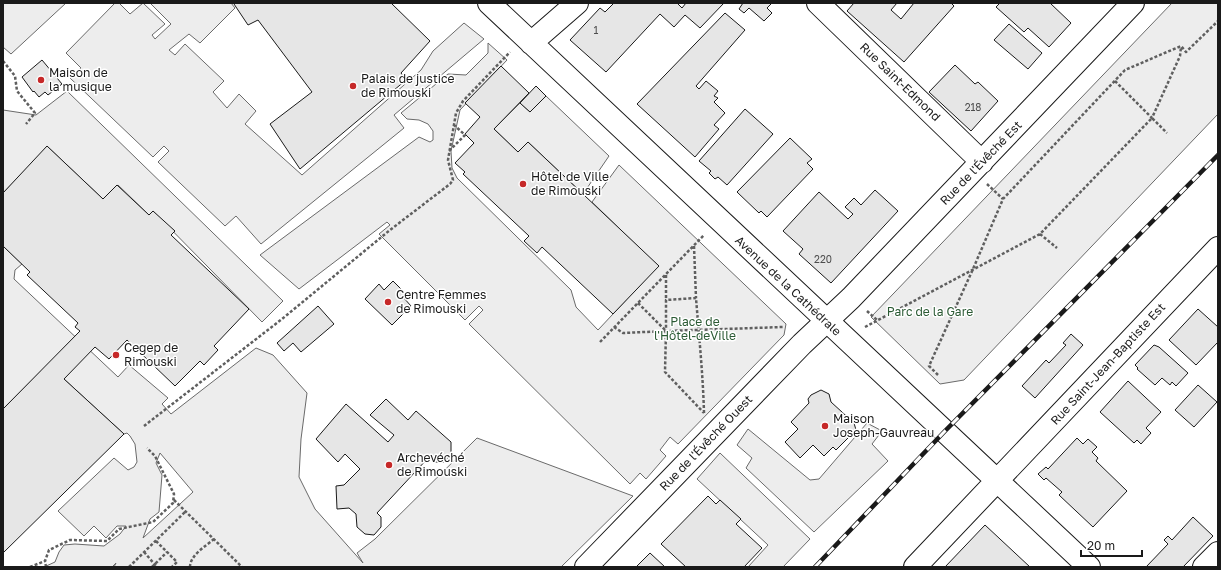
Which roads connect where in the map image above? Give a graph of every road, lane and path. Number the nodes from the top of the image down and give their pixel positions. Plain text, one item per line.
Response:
1 (489, 3) edge
2 (576, 3) edge
3 (818, 3) edge
4 (1133, 3) edge
5 (1218, 22) edge
6 (528, 40) junction
7 (1181, 46) junction
8 (3, 61) edge
9 (1115, 81) junction
10 (1152, 118) junction
11 (26, 124) dead end
12 (454, 125) junction
13 (1167, 133) dead end
14 (449, 151) junction
15 (982, 162) junction
16 (718, 220) junction
17 (1040, 234) junction
18 (694, 246) junction
19 (1057, 248) dead end
20 (1218, 248) edge
21 (973, 269) junction
22 (666, 275) junction
23 (696, 298) junction
24 (666, 300) junction
25 (638, 303) junction
26 (877, 320) dead end
27 (826, 321) junction
28 (614, 327) junction
29 (783, 327) dead end
30 (699, 330) junction
31 (666, 331) junction
32 (600, 342) dead end
33 (938, 375) dead end
34 (144, 426) dead end
35 (146, 448) dead end
36 (997, 481) junction
37 (173, 500) junction
38 (186, 511) junction
39 (214, 539) junction
40 (156, 541) junction
41 (144, 552) junction
42 (167, 552) junction
43 (1218, 553) edge
44 (45, 561) junction
45 (155, 564) junction
46 (131, 566) edge
47 (240, 566) edge
48 (30, 567) edge
49 (46, 567) edge
50 (152, 567) edge
51 (158, 567) edge
52 (172, 567) edge
53 (190, 567) edge
54 (586, 567) edge
55 (915, 567) edge
56 (1089, 567) edge
57 (1204, 567) edge

1 - 6 street, Avenue de la Cathédrale
2 - 6 street
3 - 15 street, Rue Saint-Edmond
4 - 15 street, Rue de l'Évêché Est
5 - 7 path
6 - 12 path
6 - 16 street, Avenue de la Cathédrale
7 - 9 path
7 - 10 path
8 - 11 path
9 - 10 path
9 - 21 path
10 - 13 path
10 - 17 path
12 - 14 path
12 - 14 path
14 - 34 path
15 - 27 street, Rue de l'Évêché Est
16 - 18 path
16 - 27 street, Avenue de la Cathédrale
17 - 19 path
17 - 21 path
18 - 22 path
18 - 23 path
20 - 36 street, Rue Saint-Jean-Baptiste Est
21 - 26 path
21 - 33 path
22 - 24 path
22 - 25 path
23 - 24 path
23 - 30 path
24 - 31 path
25 - 28 path
25 - 31 path
27 - 36 street, Avenue de la Cathédrale
27 - 54 street, Rue de l'Évêché Ouest
28 - 31 path
28 - 32 path
29 - 30 path
30 - 31 path
30 - 31 path
35 - 37 path
36 - 55 street, Rue Saint-Jean-Baptiste Est
36 - 56 street, Avenue de la Cathédrale
37 - 38 path
37 - 44 path
38 - 39 path
38 - 40 path
39 - 47 path
39 - 53 path
40 - 41 path
40 - 42 path
41 - 45 path
41 - 46 path
42 - 45 path
42 - 52 path
43 - 57 street
44 - 48 path
44 - 49 path
45 - 50 path
45 - 51 path

